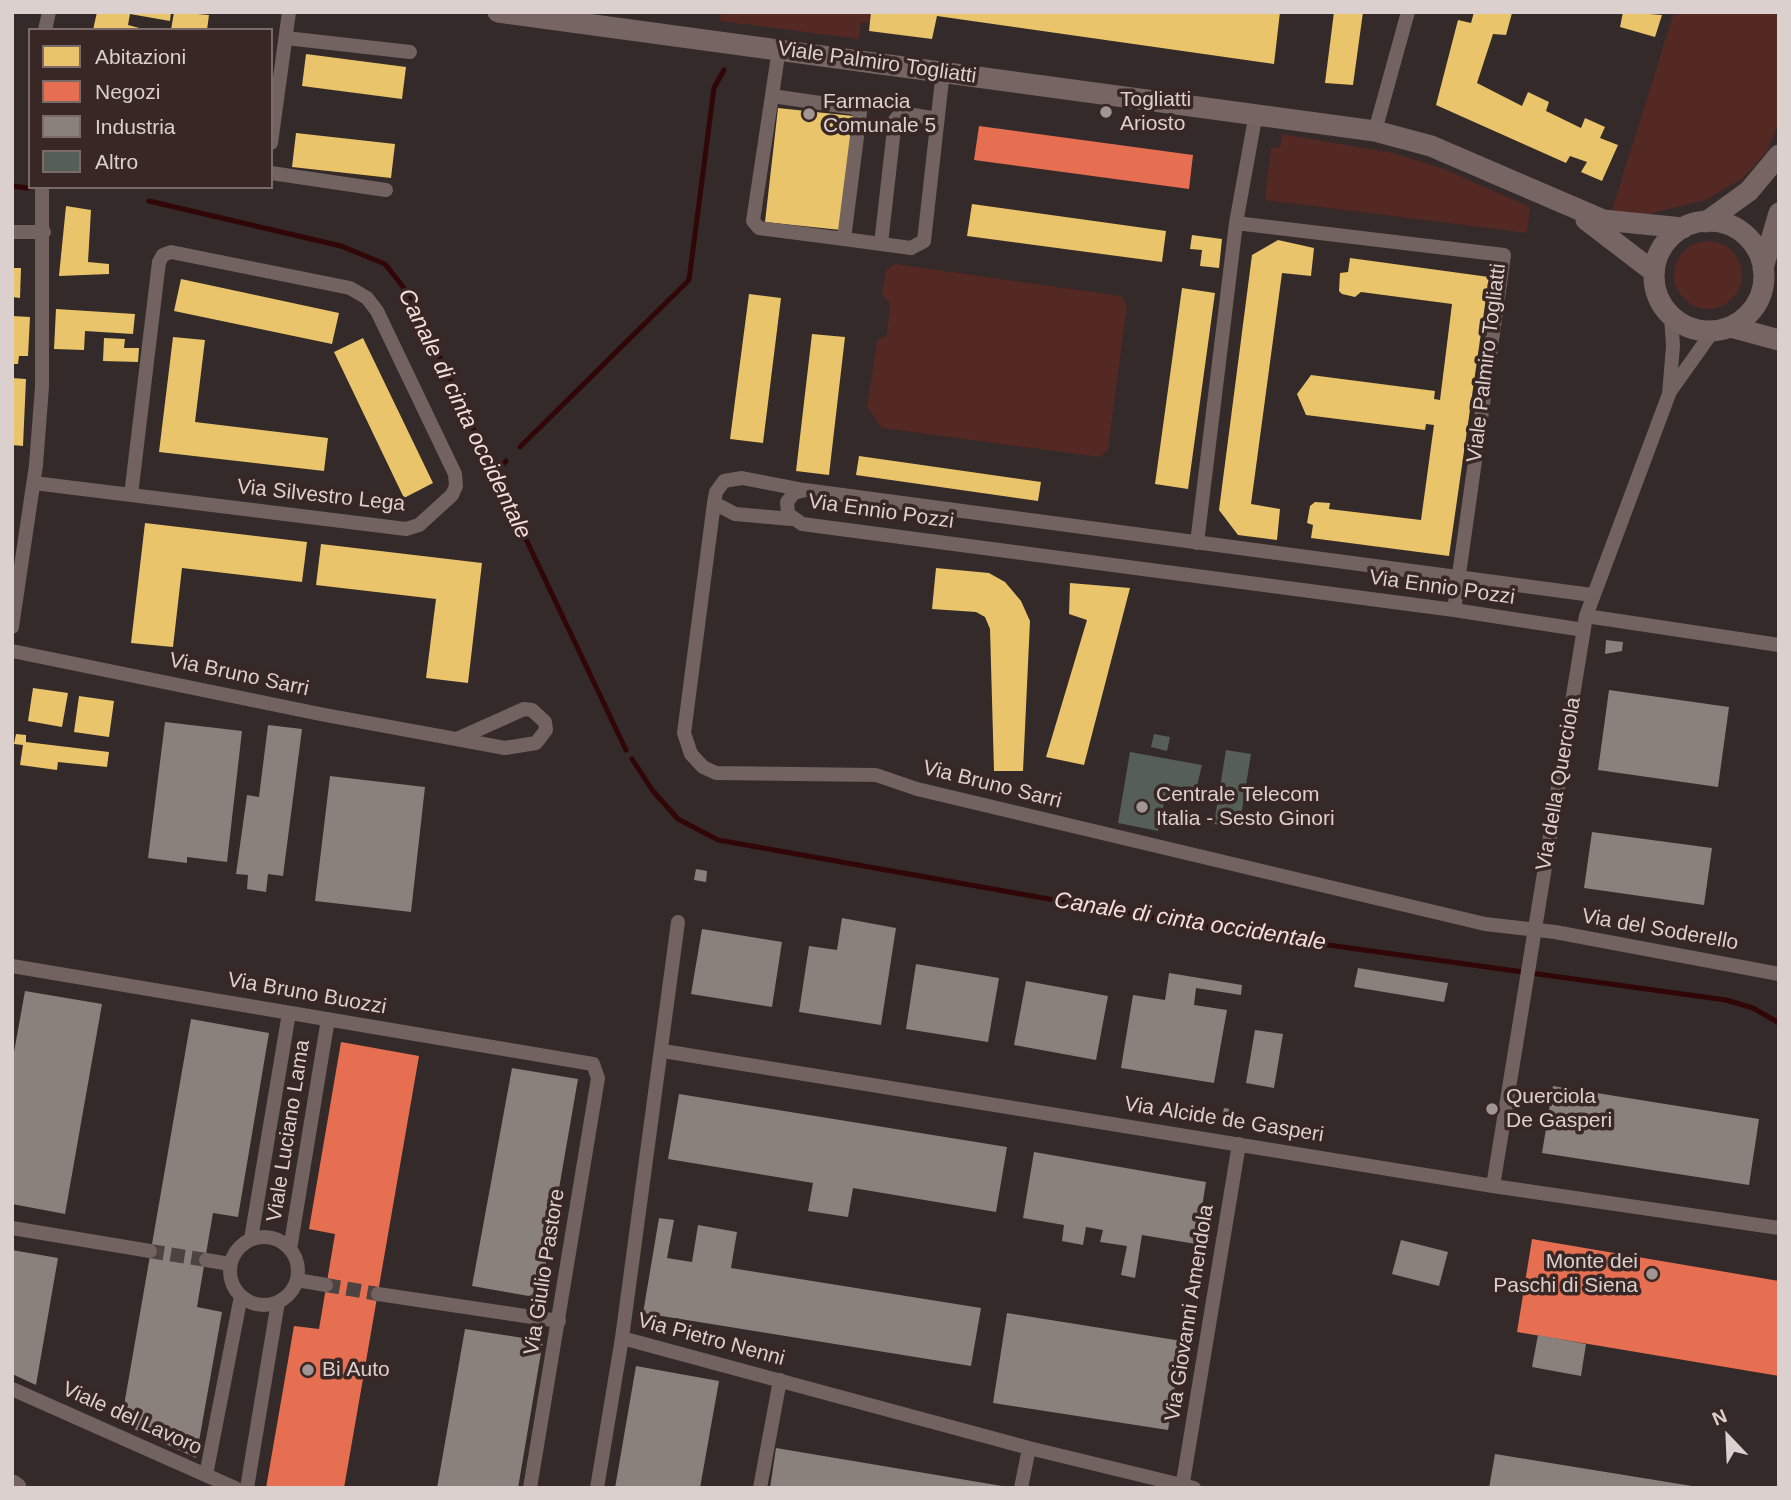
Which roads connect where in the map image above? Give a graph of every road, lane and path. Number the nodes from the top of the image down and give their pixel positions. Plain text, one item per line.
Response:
1 (289, 12) edge
2 (498, 12) edge
3 (1408, 12) edge
4 (286, 38) junction
5 (779, 49) junction
6 (410, 52) dead end
7 (943, 71) junction
8 (772, 96) junction
9 (274, 101) edge
10 (1256, 113) junction
11 (938, 119) junction
12 (1375, 131) junction
13 (1779, 155) edge
14 (273, 173) edge
15 (42, 189) edge
16 (386, 190) dead end
17 (1567, 207) junction
18 (1779, 213) edge
19 (1706, 222) junction
20 (1236, 223) junction
21 (1683, 228) junction
22 (12, 232) edge
23 (44, 232) junction
24 (844, 239) junction
25 (881, 244) junction
26 (1654, 272) junction
27 (1769, 280) edge
28 (1671, 316) junction
29 (1722, 329) junction
30 (1779, 340) edge
31 (1668, 394) junction
32 (34, 483) junction
33 (805, 490) junction
34 (131, 495) junction
35 (715, 503) junction
36 (791, 519) junction
37 (1197, 543) junction
38 (1458, 578) junction
39 (1592, 595) junction
40 (1454, 610) junction
41 (1585, 623) junction
42 (12, 627) edge
43 (1779, 645) edge
44 (12, 651) edge
45 (457, 739) junction
46 (678, 922) dead end
47 (1534, 929) junction
48 (12, 965) edge
49 (1779, 974) edge
50 (289, 1013) junction
51 (328, 1019) junction
52 (663, 1051) junction
53 (593, 1064) joint
54 (1239, 1144) junction
55 (1493, 1186) junction
56 (12, 1228) edge
57 (1779, 1228) edge
58 (251, 1239) junction
59 (290, 1249) junction
60 (150, 1251) tunnel mouth
61 (206, 1260) tunnel mouth
62 (230, 1264) junction
63 (297, 1280) junction
64 (326, 1285) tunnel mouth
65 (378, 1294) tunnel mouth
66 (241, 1296) junction
67 (278, 1301) junction
68 (559, 1321) junction
69 (622, 1338) junction
70 (780, 1380) junction
71 (12, 1389) edge
72 (1028, 1448) junction
73 (206, 1475) junction
74 (1186, 1487) edge
75 (235, 1488) edge
76 (247, 1488) edge
77 (530, 1488) edge
78 (597, 1488) edge
79 (760, 1488) edge
80 (1021, 1488) edge

1 - 4 street
2 - 5 street, Viale Palmiro Togliatti
3 - 12 street
4 - 6 street
4 - 9 street
5 - 7 street, Viale Palmiro Togliatti
5 - 8 street
7 - 10 street, Viale Palmiro Togliatti
7 - 11 street
8 - 24 street
8 - 24 street
10 - 12 street, Viale Palmiro Togliatti
10 - 20 street
11 - 25 street
11 - 25 street
12 - 17 street, Viale Palmiro Togliatti
13 - 19 street
14 - 16 street
15 - 23 street
17 - 21 street, Viale Palmiro Togliatti
17 - 26 street, Viale Palmiro Togliatti
18 - 27 street, Via della Querciola
19 - 21 street
19 - 27 street
20 - 37 street
20 - 38 street, Viale Palmiro Togliatti
21 - 26 street
22 - 23 street
23 - 32 street
24 - 25 street
26 - 28 street, Via della Querciola
27 - 29 street, Via della Querciola
28 - 29 street
28 - 31 street, Via della Querciola
29 - 30 street
29 - 31 street, Via della Querciola
31 - 39 street, Via della Querciola
32 - 34 street, Via Silvestro Lega
32 - 42 street
33 - 35 street
33 - 36 street, Via Ennio Pozzi
33 - 37 street, Via Ennio Pozzi
34 - 34 street, Via Silvestro Lega
35 - 36 street
35 - 47 street, Via Bruno Sarri
36 - 40 street, Via Ennio Pozzi
37 - 38 street, Via Ennio Pozzi
38 - 39 street, Via Ennio Pozzi
38 - 40 street, Viale Palmiro Togliatti
39 - 41 street, Via della Querciola
40 - 41 street, Via Ennio Pozzi
41 - 43 street, Via Ennio Pozzi
41 - 47 street, Via della Querciola
44 - 45 street, Via Bruno Sarri
45 - 45 street, Via Bruno Sarri
46 - 52 street, Via Pietro Nenni
47 - 49 street, Via del Soderello
47 - 55 street, Via della Querciola
48 - 50 street, Via Bruno Buozzi
50 - 51 street, Via Bruno Buozzi
50 - 58 street, Viale Luciano Lama
51 - 53 street, Via Bruno Buozzi
51 - 59 street, Viale Luciano Lama
52 - 54 street, Via Alcide de Gasperi
52 - 69 street, Via Pietro Nenni
53 - 68 street, Via Giulio Pastore
54 - 55 street, Via Alcide de Gasperi
54 - 74 street, Via Giovanni Amendola
55 - 57 street, Via Alcide de Gasperi
56 - 60 street
58 - 59 street, Viale Luciano Lama
58 - 62 street, Viale Luciano Lama
59 - 63 street, Viale Luciano Lama
61 - 62 street
62 - 66 street
63 - 64 street
63 - 67 street
65 - 68 street
66 - 67 street
66 - 73 street
67 - 76 street
68 - 77 street, Via Giulio Pastore
69 - 70 street, Via Pietro Nenni
69 - 78 street
70 - 72 street, Via Pietro Nenni
70 - 79 street
71 - 73 street, Viale del Lavoro
72 - 74 street, Via Pietro Nenni
72 - 80 street
73 - 75 street, Viale del Lavoro

